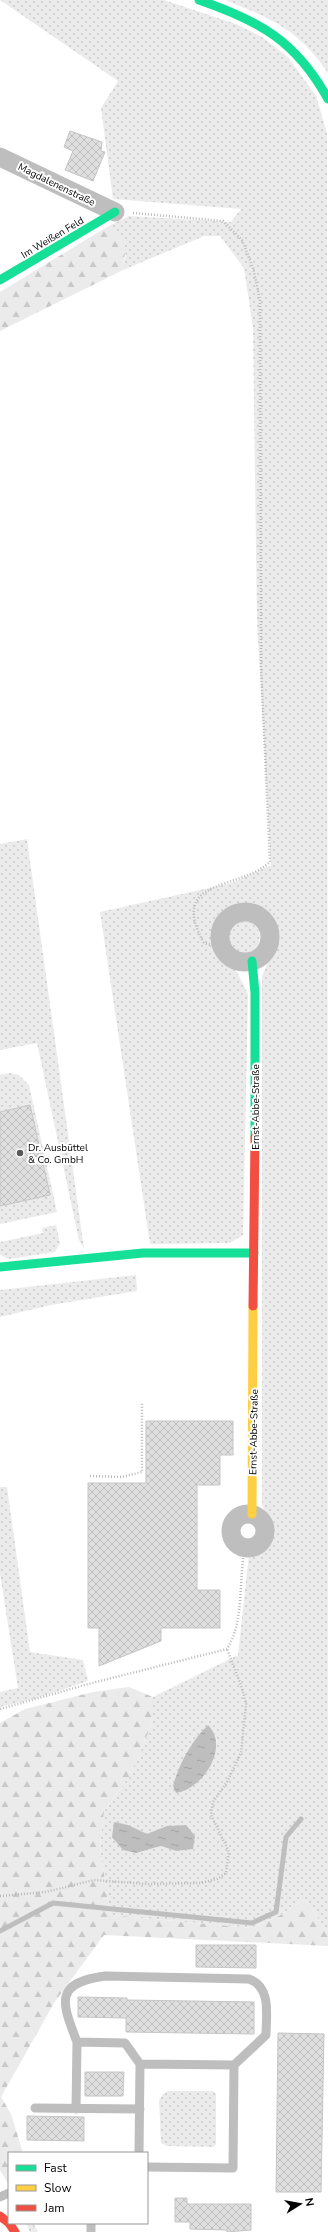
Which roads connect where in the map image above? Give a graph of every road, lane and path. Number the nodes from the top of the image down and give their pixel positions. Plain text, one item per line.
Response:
1 (199, 0) edge
2 (328, 99) edge
3 (0, 157) edge
4 (115, 212) junction
5 (0, 280) edge
6 (222, 948) junction
7 (252, 961) junction
8 (254, 1253) junction
9 (0, 1267) edge
10 (142, 1402) dead end
11 (90, 1476) dead end
12 (252, 1514) joint
13 (245, 1548) joint
14 (227, 1649) junction
15 (0, 1709) edge
16 (0, 1896) edge
17 (77, 2042) junction
18 (140, 2064) junction
19 (234, 2065) junction
20 (35, 2108) dead end
21 (76, 2108) junction
22 (140, 2109) junction
23 (139, 2152) edge
24 (148, 2167) edge
25 (0, 2216) edge
26 (8, 2222) edge

1 - 2 main road
3 - 4 street, Magdalenenstraße
4 - 5 main road, Im Weißen Feld
4 - 6 path
6 - 7 street
6 - 7 street
7 - 8 main road, Ernst-Abbe-Straße
8 - 9 main road
8 - 12 main road, Ernst-Abbe-Straße
10 - 11 path
12 - 13 street, Ernst-Abbe-Straße
13 - 14 path
14 - 15 path
14 - 16 path
17 - 18 lane
17 - 19 lane
17 - 21 lane
18 - 19 lane
18 - 22 lane
19 - 24 lane
20 - 21 lane
21 - 22 lane
22 - 23 lane
25 - 26 main road

